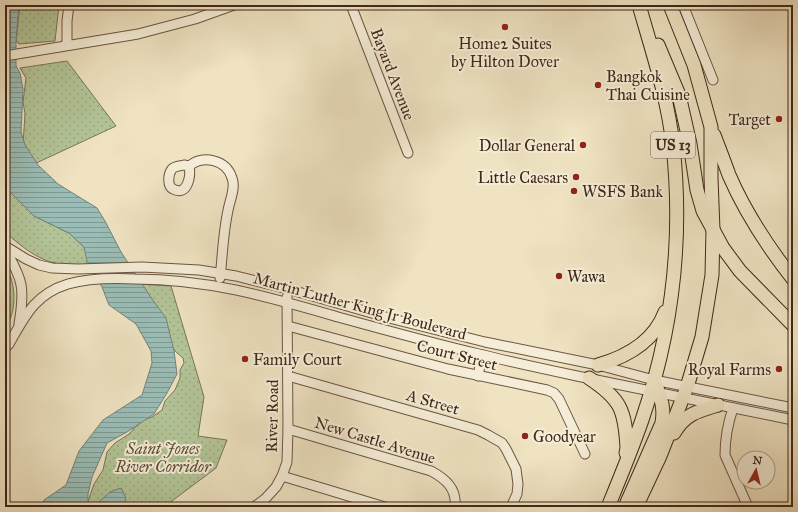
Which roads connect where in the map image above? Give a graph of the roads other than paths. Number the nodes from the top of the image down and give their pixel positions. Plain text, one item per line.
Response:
1 (69, 5) edge
2 (234, 5) edge
3 (351, 5) edge
4 (640, 5) edge
5 (670, 5) edge
6 (683, 5) edge
7 (67, 46) junction
8 (5, 56) edge
9 (713, 80) dead end
10 (711, 127) junction
11 (408, 153) dead end
12 (189, 166) dead end
13 (713, 230) junction
14 (5, 246) edge
15 (5, 249) edge
16 (220, 273) junction
17 (793, 279) edge
18 (219, 285) junction
19 (288, 288) junction
20 (672, 290) junction
21 (286, 302) junction
22 (793, 325) edge
23 (288, 326) junction
24 (18, 327) junction
25 (5, 348) edge
26 (482, 355) junction
27 (598, 366) junction
28 (288, 376) junction
29 (478, 376) junction
30 (588, 378) junction
31 (654, 389) junction
32 (685, 393) junction
33 (718, 405) junction
34 (733, 408) junction
35 (793, 408) edge
36 (793, 420) edge
37 (288, 429) junction
38 (585, 454) dead end
39 (623, 469) junction
40 (654, 470) junction
41 (282, 476) junction
42 (265, 499) junction
43 (254, 507) edge
44 (271, 507) edge
45 (385, 507) edge
46 (455, 507) edge
47 (511, 507) edge
48 (608, 507) edge
49 (625, 507) edge
50 (636, 507) edge
51 (748, 507) edge

1 - 7 street
2 - 7 street
3 - 11 street, Bayard Avenue
4 - 13 highway
4 - 20 highway, US 13
5 - 10 highway, US 13
6 - 9 street
7 - 8 street
10 - 13 highway, US 13
10 - 17 highway
12 - 16 street
13 - 22 highway
13 - 32 highway, US 13
14 - 16 street, Martin Luther King Jr Boulevard
15 - 24 street
16 - 18 street
16 - 19 street, Martin Luther King Jr Boulevard
18 - 21 street, Martin Luther King Jr Boulevard
18 - 24 street, Martin Luther King Jr Boulevard
19 - 21 street, River Road
19 - 27 street, Martin Luther King Jr Boulevard
20 - 27 highway
20 - 31 highway, US 13
21 - 23 street, River Road
21 - 26 street, Martin Luther King Jr Boulevard
23 - 28 street, River Road
23 - 29 street, Court Street
24 - 25 street
26 - 29 street
26 - 30 street, Martin Luther King Jr Boulevard
27 - 31 street, Martin Luther King Jr Boulevard
28 - 37 street, River Road
28 - 47 street, A Street
29 - 38 street, Court Street
30 - 31 street, Martin Luther King Jr Boulevard
30 - 39 highway
31 - 32 street
31 - 32 street
31 - 39 highway, US 13
31 - 49 highway
32 - 33 street
32 - 35 street
32 - 40 highway, US 13
33 - 34 street
33 - 40 highway
34 - 36 street
34 - 51 street
37 - 41 street, River Road
37 - 46 street, New Castle Avenue
39 - 48 highway, US 13
40 - 50 highway, US 13
41 - 42 street, River Road
41 - 45 street
42 - 43 street, River Road
42 - 44 street

